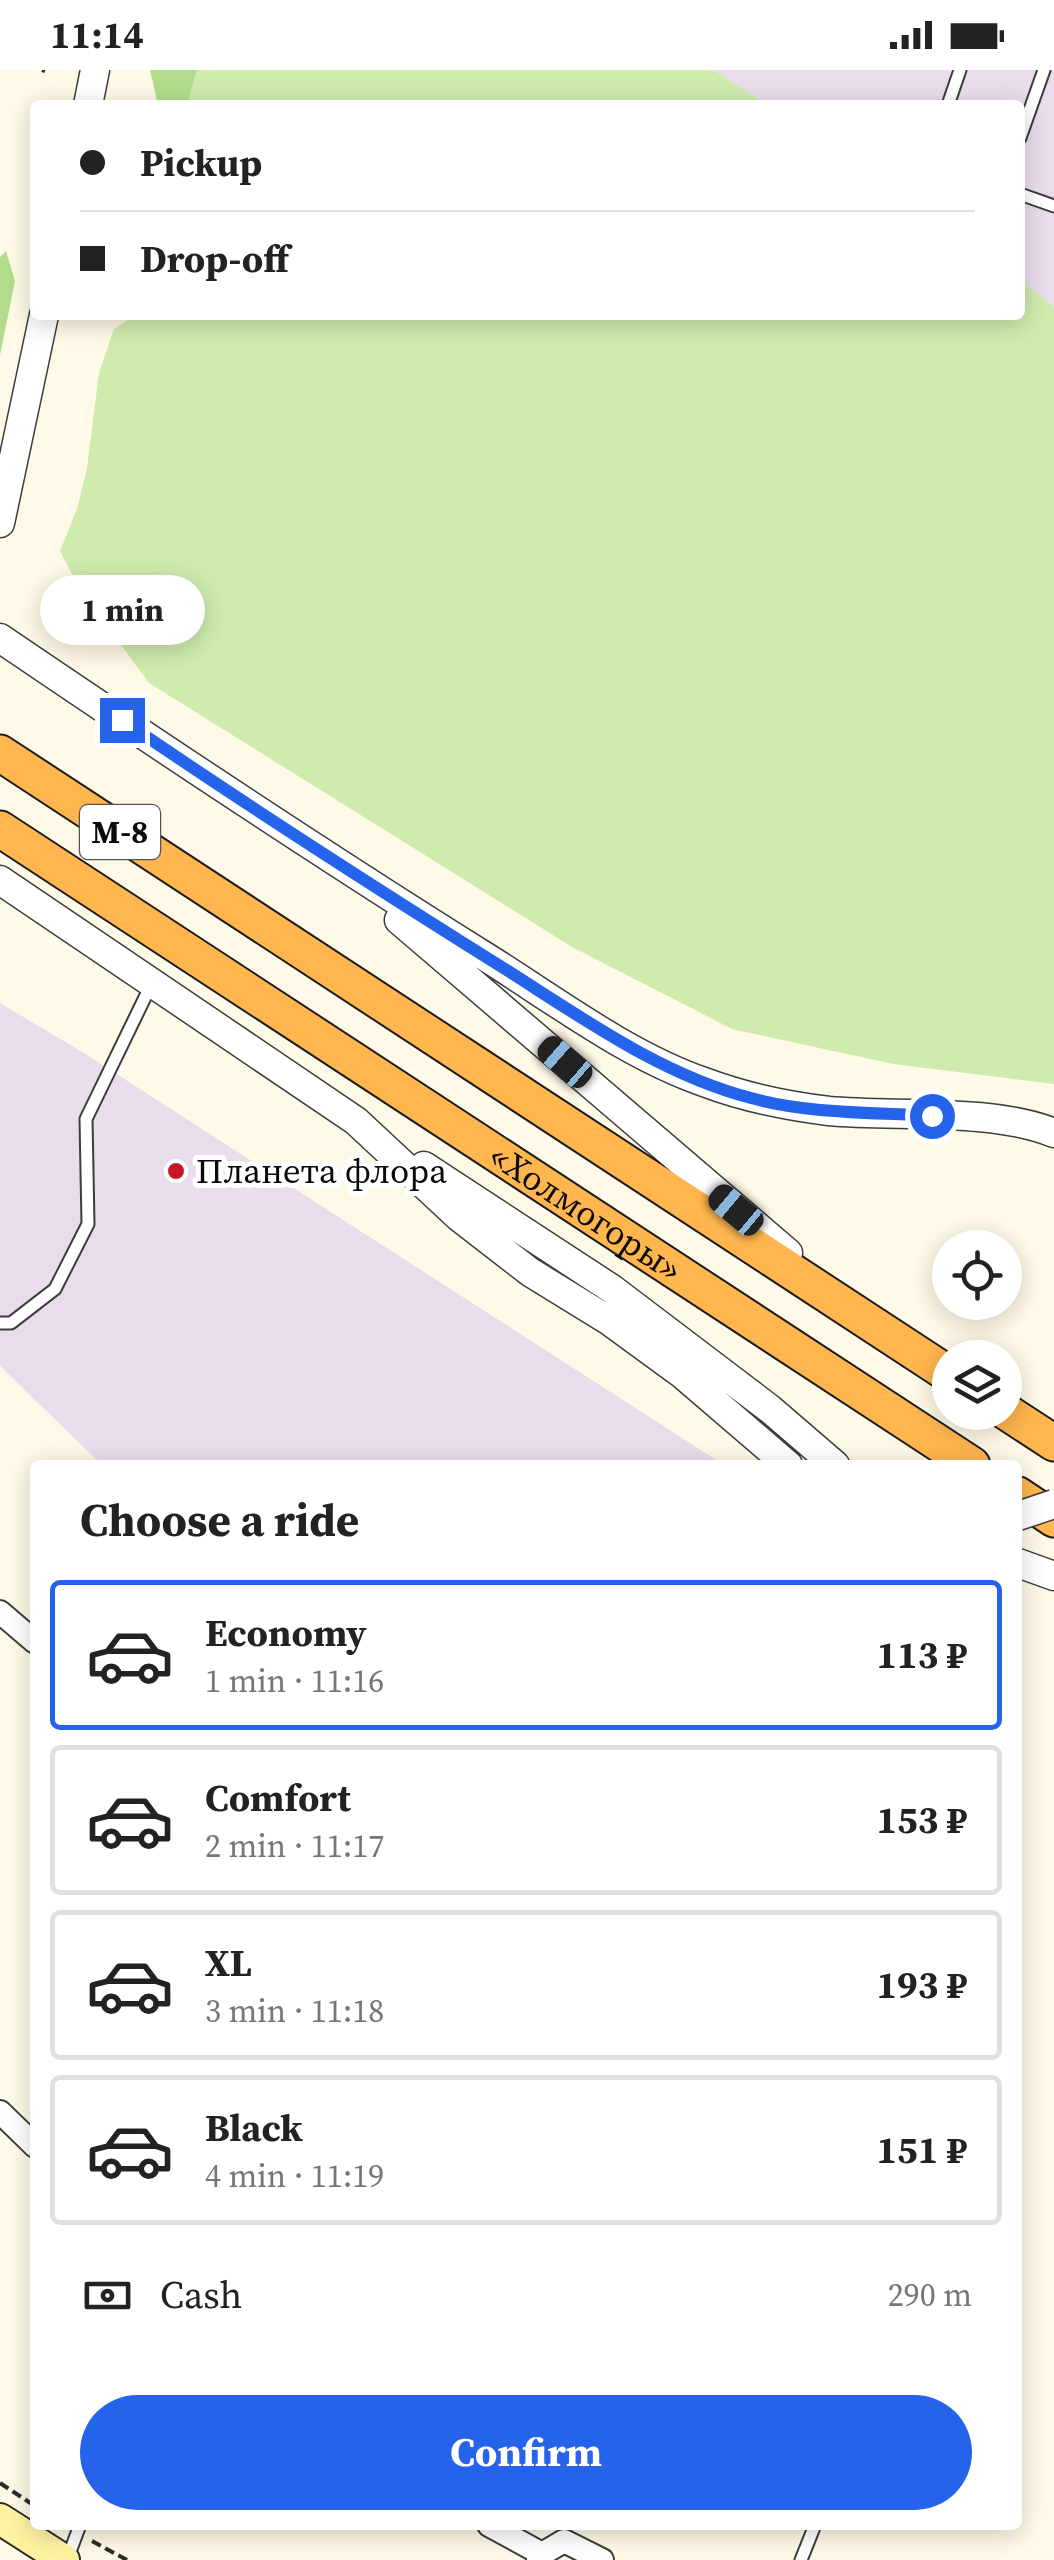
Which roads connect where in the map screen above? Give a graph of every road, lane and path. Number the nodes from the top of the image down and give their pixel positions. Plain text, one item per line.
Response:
1 (96, 70) edge
2 (960, 70) edge
3 (1044, 70) edge
4 (89, 100) edge
5 (950, 100) edge
6 (1025, 124) edge
7 (1025, 196) edge
8 (1054, 206) edge
9 (43, 320) edge
10 (0, 522) edge
11 (0, 638) edge
12 (0, 753) edge
13 (0, 830) edge
14 (305, 844) junction
15 (0, 880) edge
16 (154, 981) junction
17 (356, 1121) junction
18 (1054, 1133) edge
19 (0, 1323) edge
20 (882, 1330) junction
21 (932, 1363) edge
22 (1022, 1422) edge
23 (1054, 1443) edge
24 (782, 1460) edge
25 (829, 1460) edge
26 (964, 1460) edge
27 (1022, 1498) edge
28 (1054, 1504) edge
29 (1022, 1515) edge
30 (1054, 1519) edge
31 (1022, 1564) edge
32 (1054, 1576) edge
33 (0, 1612) edge
34 (30, 1638) edge
35 (0, 2112) edge
36 (30, 2141) edge
37 (0, 2483) edge
38 (30, 2503) edge
39 (0, 2519) edge
40 (30, 2529) edge
41 (32, 2530) edge
42 (497, 2530) edge
43 (813, 2530) edge
44 (568, 2533) edge
45 (72, 2544) edge
46 (540, 2557) edge
47 (127, 2560) edge
48 (602, 2560) edge
49 (800, 2560) edge

1 - 4 street
2 - 5 lane
3 - 6 lane
7 - 8 lane
9 - 10 street
11 - 14 street
12 - 20 highway, «Холмогоры» / М-8
13 - 26 highway, «Холмогоры» / М-8
14 - 18 street
14 - 20 street
15 - 16 street
16 - 17 street
16 - 19 lane
17 - 24 street
17 - 25 street
20 - 21 highway, «Холмогоры» / М-8
22 - 23 highway
27 - 30 highway
28 - 29 street, bridge
31 - 32 street
33 - 34 street
35 - 36 street
37 - 38 path
39 - 40 main road
41 - 45 main road
42 - 46 street
43 - 49 lane
44 - 46 street
44 - 48 street
45 - 47 path

